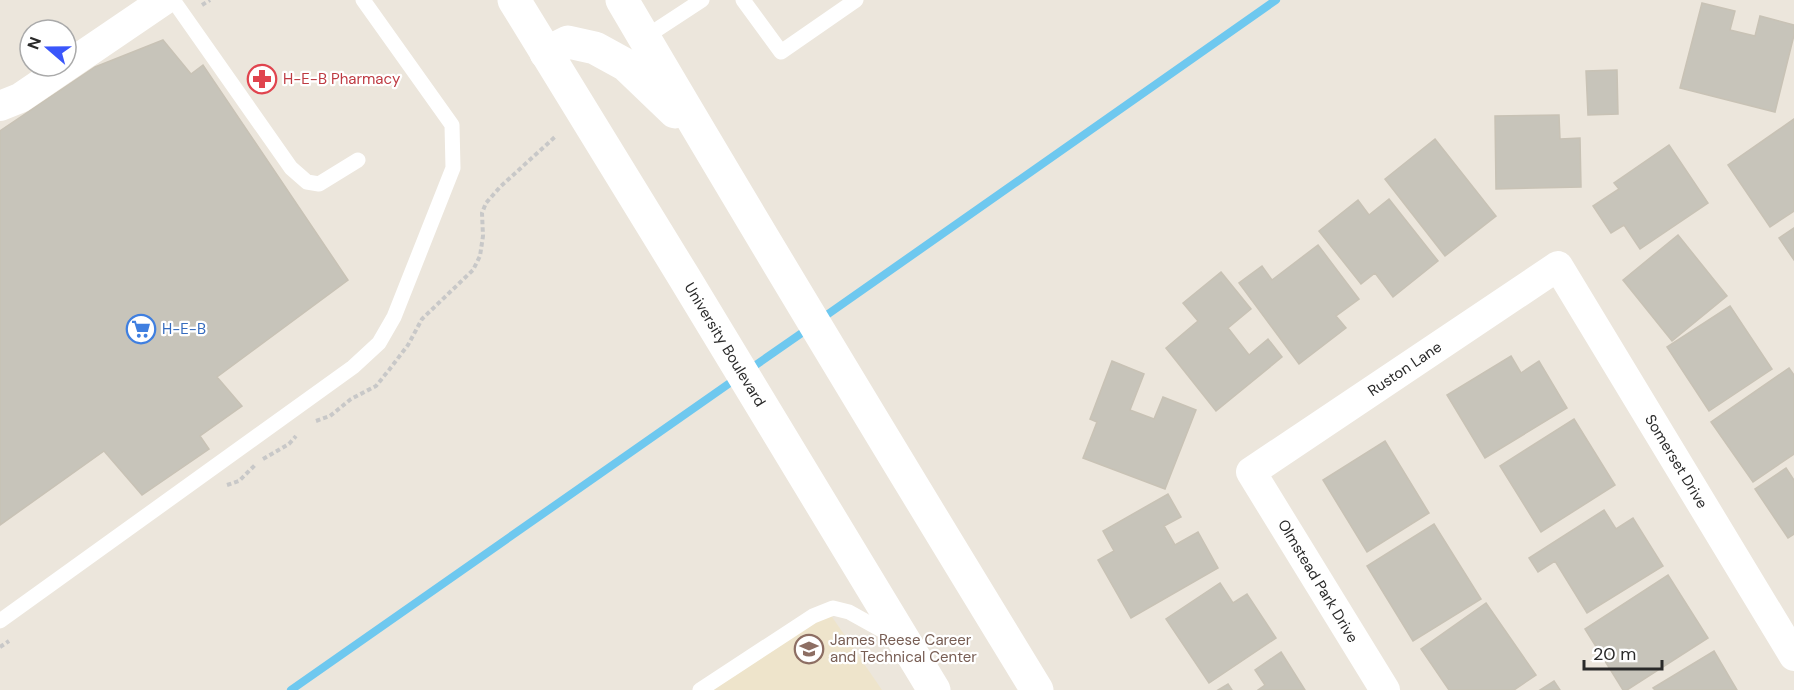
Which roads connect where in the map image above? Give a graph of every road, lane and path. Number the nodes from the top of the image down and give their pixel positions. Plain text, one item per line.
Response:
1 (164, 0) edge
2 (173, 0) edge
3 (363, 0) edge
4 (514, 0) edge
5 (622, 0) edge
6 (702, 0) edge
7 (743, 0) edge
8 (856, 0) edge
9 (644, 38) junction
10 (546, 53) junction
11 (0, 106) edge
12 (703, 139) junction
13 (358, 160) dead end
14 (1558, 266) joint
15 (1251, 472) joint
16 (0, 621) edge
17 (907, 645) junction
18 (1794, 656) edge
19 (700, 690) edge
20 (934, 690) edge
21 (1037, 690) edge
22 (1385, 690) edge

1 - 11 street
2 - 13 lane
3 - 16 lane
4 - 10 main road, University Boulevard
5 - 9 main road
6 - 9 lane
7 - 8 lane
9 - 12 main road
10 - 12 main road
10 - 17 main road, University Boulevard
12 - 21 main road
14 - 15 street, Ruston Lane
14 - 18 street, Somerset Drive
15 - 22 street, Olmstead Park Drive
17 - 19 lane
17 - 20 main road, University Boulevard

